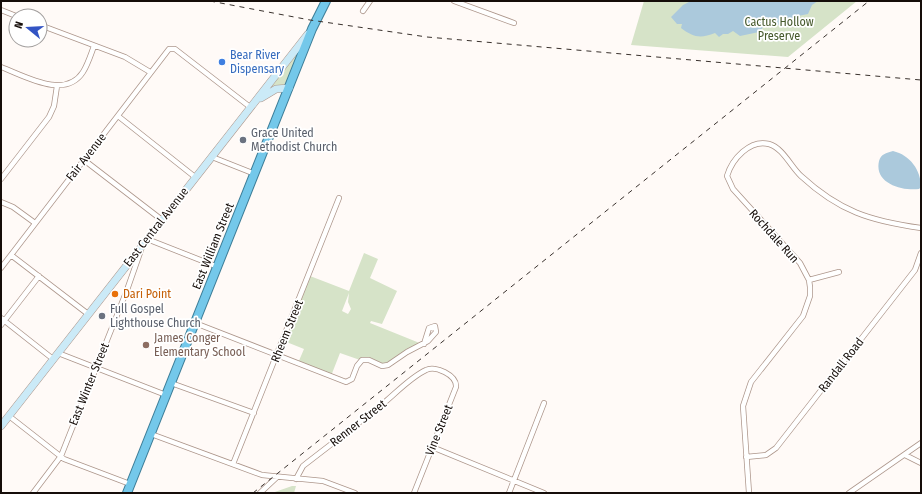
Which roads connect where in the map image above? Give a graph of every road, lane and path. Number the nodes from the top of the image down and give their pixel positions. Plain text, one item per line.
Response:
1 (326, 1) edge
2 (370, 1) edge
3 (454, 1) edge
4 (363, 11) dead end
5 (514, 23) dead end
6 (48, 28) edge
7 (312, 29) junction
8 (94, 46) junction
9 (1, 67) edge
10 (150, 72) junction
11 (57, 86) junction
12 (289, 88) junction
13 (250, 107) junction
14 (118, 116) junction
15 (212, 157) junction
16 (84, 160) junction
17 (255, 174) junction
18 (195, 177) junction
19 (1, 179) edge
20 (339, 198) dead end
21 (1, 202) edge
22 (162, 220) junction
23 (35, 224) junction
24 (921, 228) edge
25 (147, 239) junction
26 (142, 246) junction
27 (921, 253) edge
28 (11, 255) junction
29 (218, 267) junction
30 (1, 268) edge
31 (839, 272) dead end
32 (39, 276) junction
33 (809, 280) junction
34 (88, 314) junction
35 (2, 321) edge
36 (195, 324) junction
37 (424, 344) dead end
38 (55, 356) junction
39 (277, 356) junction
40 (95, 369) junction
41 (444, 372) joint
42 (171, 384) junction
43 (166, 396) junction
44 (544, 403) dead end
45 (254, 413) junction
46 (9, 416) junction
47 (1, 426) edge
48 (151, 434) junction
49 (921, 443) edge
50 (432, 448) junction
51 (904, 455) junction
52 (61, 456) junction
53 (746, 457) junction
54 (921, 463) edge
55 (233, 464) junction
56 (277, 477) junction
57 (296, 479) junction
58 (514, 481) junction
59 (130, 484) junction
60 (33, 493) edge
61 (126, 493) edge
62 (260, 493) edge
63 (355, 493) edge
64 (414, 493) edge
65 (509, 493) edge
66 (544, 493) edge
67 (749, 493) edge
68 (849, 493) edge

1 - 7 highway, East William Street
2 - 4 street
3 - 5 street
6 - 8 street
7 - 12 highway, East William Street
7 - 13 main road, East Central Avenue
8 - 10 street
8 - 11 street
9 - 11 street
10 - 13 street, Fair Avenue
10 - 14 street, Fair Avenue
11 - 19 street
12 - 13 main road
12 - 17 highway, East William Street
13 - 15 main road, East Central Avenue
14 - 16 street, Fair Avenue
14 - 18 street
15 - 17 street
15 - 18 main road, East Central Avenue
16 - 22 street
16 - 23 street, Fair Avenue
17 - 29 highway, East William Street
18 - 22 main road, East Central Avenue
20 - 39 street, Rheem Street
21 - 23 street
22 - 25 main road, East Central Avenue
23 - 28 street, Fair Avenue
24 - 33 street, Rochdale Run
25 - 26 main road, East Central Avenue
25 - 29 street
26 - 34 main road, East Central Avenue
26 - 40 street, East Winter Street
27 - 53 street, Randall Road
28 - 30 street, Fair Avenue
28 - 32 street
29 - 36 highway, East William Street
31 - 33 street
32 - 34 street
32 - 35 street
33 - 53 street, Rochdale Run
34 - 38 main road, East Central Avenue
35 - 38 street
36 - 39 street
36 - 42 highway, East William Street
37 - 39 street
38 - 40 street
38 - 46 main road, East Central Avenue
39 - 45 street, Rheem Street
40 - 43 street
40 - 52 street, East Winter Street
41 - 50 street, Vine Street
41 - 57 street, Renner Street
42 - 43 highway, East William Street
42 - 45 street
43 - 48 highway, East William Street
44 - 58 street
45 - 55 street, Rheem Street
46 - 47 main road, East Central Avenue
46 - 52 street
48 - 55 street
48 - 59 highway, East William Street
49 - 51 street
50 - 58 street
50 - 64 street, Vine Street
51 - 54 street
51 - 68 street
52 - 59 street
52 - 60 street, East Winter Street
53 - 67 street, Rochdale Run
55 - 56 street
56 - 57 street
56 - 62 street
57 - 63 street
58 - 65 street
58 - 66 street
59 - 61 highway, East William Street

